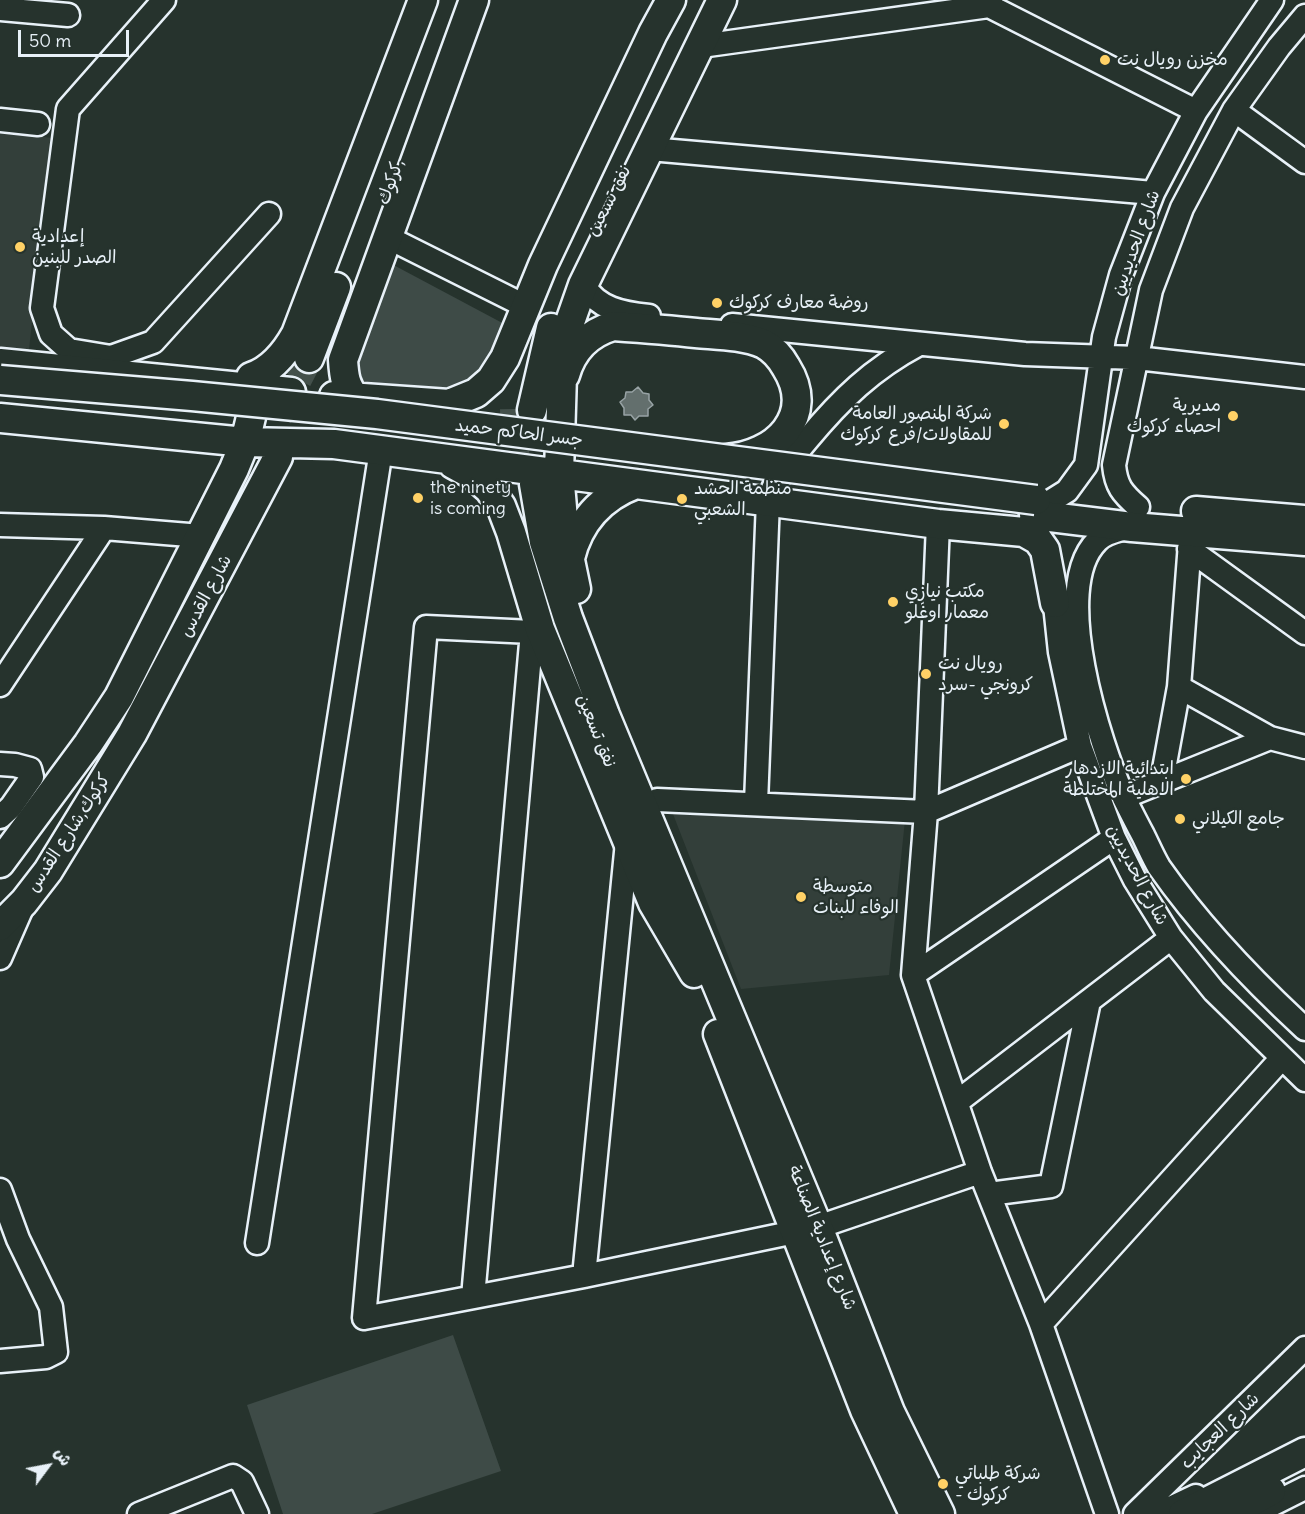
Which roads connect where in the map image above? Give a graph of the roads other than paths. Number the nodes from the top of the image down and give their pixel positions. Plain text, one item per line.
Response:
1 (164, 0) edge
2 (423, 0) edge
3 (440, 0) edge
4 (457, 0) edge
5 (474, 0) edge
6 (671, 0) edge
7 (692, 0) edge
8 (708, 0) edge
9 (722, 0) edge
10 (1272, 0) edge
11 (990, 3) edge
12 (0, 9) edge
13 (68, 15) dead end
14 (1305, 16) edge
15 (701, 46) junction
16 (1234, 110) junction
17 (1196, 111) junction
18 (0, 120) edge
19 (38, 124) dead end
20 (650, 149) junction
21 (1305, 162) edge
22 (1153, 193) junction
23 (269, 214) dead end
24 (387, 237) junction
25 (583, 285) junction
26 (525, 306) junction
27 (919, 344) junction
28 (1101, 357) junction
29 (1137, 358) junction
30 (0, 363) edge
31 (1305, 377) edge
32 (263, 378) junction
33 (0, 380) edge
34 (561, 391) junction
35 (0, 396) edge
36 (356, 398) junction
37 (0, 418) edge
38 (194, 436) junction
39 (334, 444) junction
40 (381, 450) junction
41 (261, 451) junction
42 (441, 458) junction
43 (722, 459) junction
44 (536, 481) junction
45 (636, 484) junction
46 (222, 495) junction
47 (768, 501) junction
48 (1041, 508) junction
49 (1135, 517) junction
50 (1305, 520) edge
51 (938, 524) junction
52 (0, 525) edge
53 (104, 528) junction
54 (201, 536) junction
55 (1190, 540) junction
56 (1305, 541) edge
57 (569, 560) junction
58 (1054, 603) junction
59 (536, 630) junction
60 (1305, 633) edge
61 (0, 685) edge
62 (1179, 687) junction
63 (125, 731) junction
64 (1270, 738) junction
65 (1080, 746) junction
66 (1305, 747) edge
67 (0, 764) edge
68 (1162, 780) junction
69 (1124, 798) junction
70 (657, 800) junction
71 (756, 803) junction
72 (926, 812) junction
73 (0, 818) edge
74 (1114, 838) junction
75 (627, 841) junction
76 (0, 863) edge
77 (1158, 866) junction
78 (48, 871) junction
79 (0, 874) edge
80 (1135, 880) junction
81 (24, 902) junction
82 (0, 926) edge
83 (1171, 938) junction
84 (0, 958) edge
85 (701, 967) junction
86 (913, 975) junction
87 (1089, 1001) junction
88 (1305, 1029) edge
89 (1281, 1059) junction
90 (1305, 1080) edge
91 (957, 1102) junction
92 (980, 1172) junction
93 (0, 1190) edge
94 (989, 1194) junction
95 (806, 1229) junction
96 (257, 1243) dead end
97 (584, 1276) junction
98 (473, 1297) junction
99 (1041, 1324) junction
100 (1305, 1348) edge
101 (0, 1361) edge
102 (1305, 1442) edge
103 (1305, 1452) edge
104 (1293, 1478) edge
105 (926, 1511) edge
106 (139, 1514) edge
107 (257, 1514) edge
108 (1107, 1514) edge
109 (1135, 1514) edge
110 (1158, 1514) edge
111 (1183, 1514) edge
112 (1228, 1514) edge
113 (1254, 1514) edge

1 - 23 street
2 - 32 main road
3 - 4 main road, كركوك,
5 - 24 main road
6 - 26 main road
7 - 8 main road, نفق تسعين
9 - 15 main road
10 - 17 street, شارع الحديديين
11 - 15 street
11 - 17 street
12 - 13 street
14 - 16 street, شارع الحديديين
15 - 20 main road
16 - 21 street
16 - 29 street, شارع الحديديين
17 - 22 street, شارع الحديديين
18 - 19 street
20 - 22 street
20 - 25 main road
22 - 28 street, شارع الحديديين
24 - 26 street
24 - 36 main road
25 - 27 street
25 - 34 main road
26 - 36 main road
27 - 28 street
27 - 47 street
28 - 29 street
28 - 48 street, شارع الحديديين
29 - 31 street
29 - 49 street, شارع الحديديين
30 - 32 main road
32 - 36 main road
32 - 41 main road
33 - 43 main road, جسر الحاكم حميد, bridge
34 - 43 main road, bridge
34 - 44 main road
35 - 48 main road, جسر الحاكم حميد
37 - 38 main road
38 - 41 main road
38 - 46 main road
39 - 40 main road
39 - 41 main road
39 - 78 main road
40 - 42 main road
40 - 96 street
41 - 46 main road
41 - 63 main road, شارع القدس
42 - 44 main road
42 - 59 main road
43 - 48 main road, جسر الحاكم حميد, bridge
44 - 45 main road
44 - 57 main road
44 - 85 main road, نفق تسعين
45 - 47 main road
45 - 57 main road
46 - 54 main road
47 - 51 main road
47 - 71 street
48 - 49 main road
48 - 58 street, شارع الحديديين
49 - 50 main road
49 - 55 main road
49 - 69 street, شارع الحديديين
51 - 58 main road
51 - 72 street
52 - 53 street
53 - 54 street
53 - 61 street
54 - 76 main road
55 - 56 main road
55 - 60 street
55 - 62 street
57 - 70 main road
58 - 65 street, شارع الحديديين
59 - 75 main road
59 - 98 street
59 - 98 street
62 - 64 street
62 - 68 street
63 - 78 main road, كركوك,شارع القدس
63 - 79 main road, كركوك,شارع القدس
64 - 66 street
64 - 68 street
65 - 72 street
65 - 74 street, شارع الحديديين
67 - 73 street
68 - 69 street
69 - 77 street, شارع الحديديين
70 - 71 street
70 - 85 main road
71 - 72 street
72 - 86 street
74 - 80 street, شارع الحديديين
74 - 86 street
75 - 85 main road
75 - 97 street
77 - 80 street
77 - 88 street, شارع الحديديين
78 - 81 main road, كركوك,شارع القدس
80 - 83 street, شارع الحديديين
81 - 82 main road, كركوك,شارع القدس
81 - 84 street
83 - 87 street
83 - 89 street, شارع الحديديين
85 - 95 main road, شارع إعدادية الصناعة
86 - 91 street
87 - 91 street
87 - 94 street
89 - 90 street, شارع الحديديين
89 - 99 street
91 - 92 street
92 - 94 street
92 - 95 street
93 - 101 street
94 - 99 street
95 - 97 street
95 - 105 main road, شارع إعدادية الصناعة
97 - 98 street
99 - 108 street
100 - 109 street, شارع العجايب
102 - 110 street
103 - 104 main road
104 - 111 main road
104 - 112 main road
104 - 113 street
106 - 107 street

